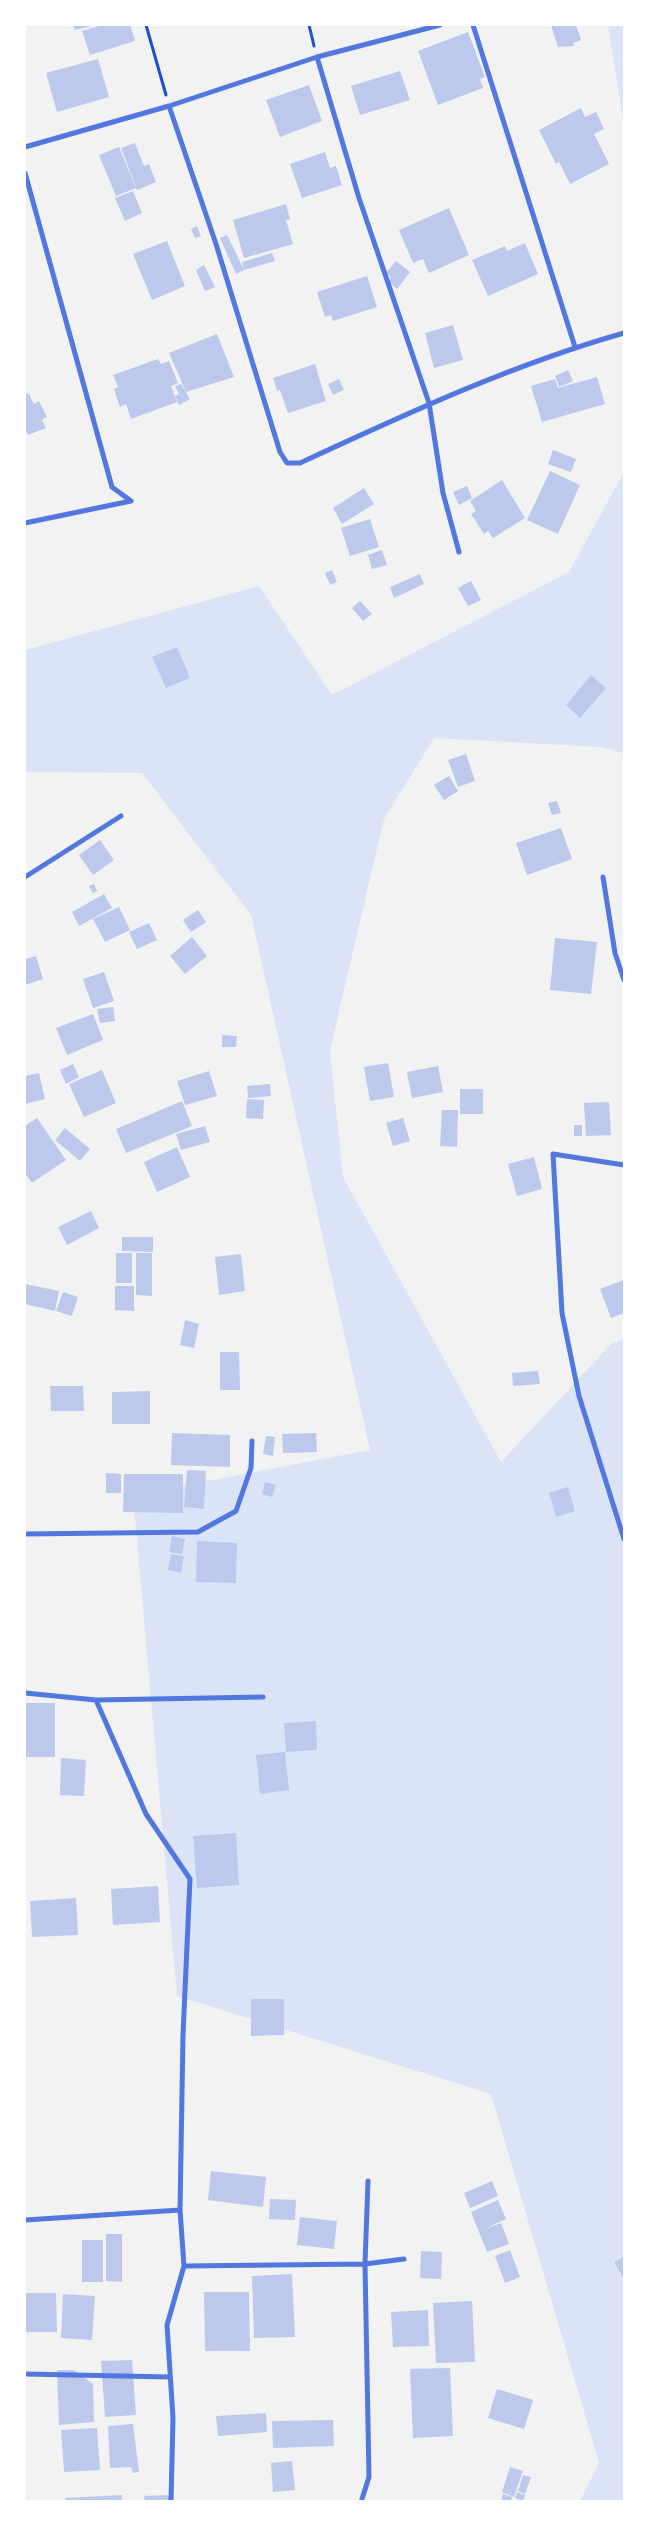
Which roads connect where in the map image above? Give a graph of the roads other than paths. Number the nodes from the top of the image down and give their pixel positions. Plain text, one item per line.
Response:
1 (440, 25) edge
2 (473, 25) edge
3 (317, 57) junction
4 (169, 106) junction
5 (25, 147) edge
6 (25, 173) edge
7 (624, 333) edge
8 (575, 346) junction
9 (428, 403) junction
10 (25, 523) edge
11 (459, 552) dead end
12 (121, 816) dead end
13 (25, 877) edge
14 (603, 877) dead end
15 (624, 980) edge
16 (624, 1165) edge
17 (252, 1442) dead end
18 (25, 1534) edge
19 (624, 1539) edge
20 (25, 1693) edge
21 (263, 1697) dead end
22 (96, 1700) junction
23 (368, 2181) dead end
24 (180, 2210) junction
25 (25, 2220) edge
26 (404, 2259) dead end
27 (365, 2264) junction
28 (184, 2266) junction
29 (25, 2374) edge
30 (170, 2377) junction
31 (362, 2499) dead end
32 (172, 2501) edge

1 - 3 street
2 - 8 street
3 - 4 street
3 - 9 street
4 - 5 street
4 - 9 street
6 - 10 street
7 - 8 street
8 - 9 street
9 - 11 street
12 - 13 street
14 - 15 street
16 - 19 street
17 - 18 street
20 - 22 street
21 - 22 street
22 - 24 street
23 - 27 street
24 - 25 street
24 - 28 street
26 - 27 street
27 - 28 street
27 - 31 street
28 - 30 street
29 - 30 street
30 - 32 street

